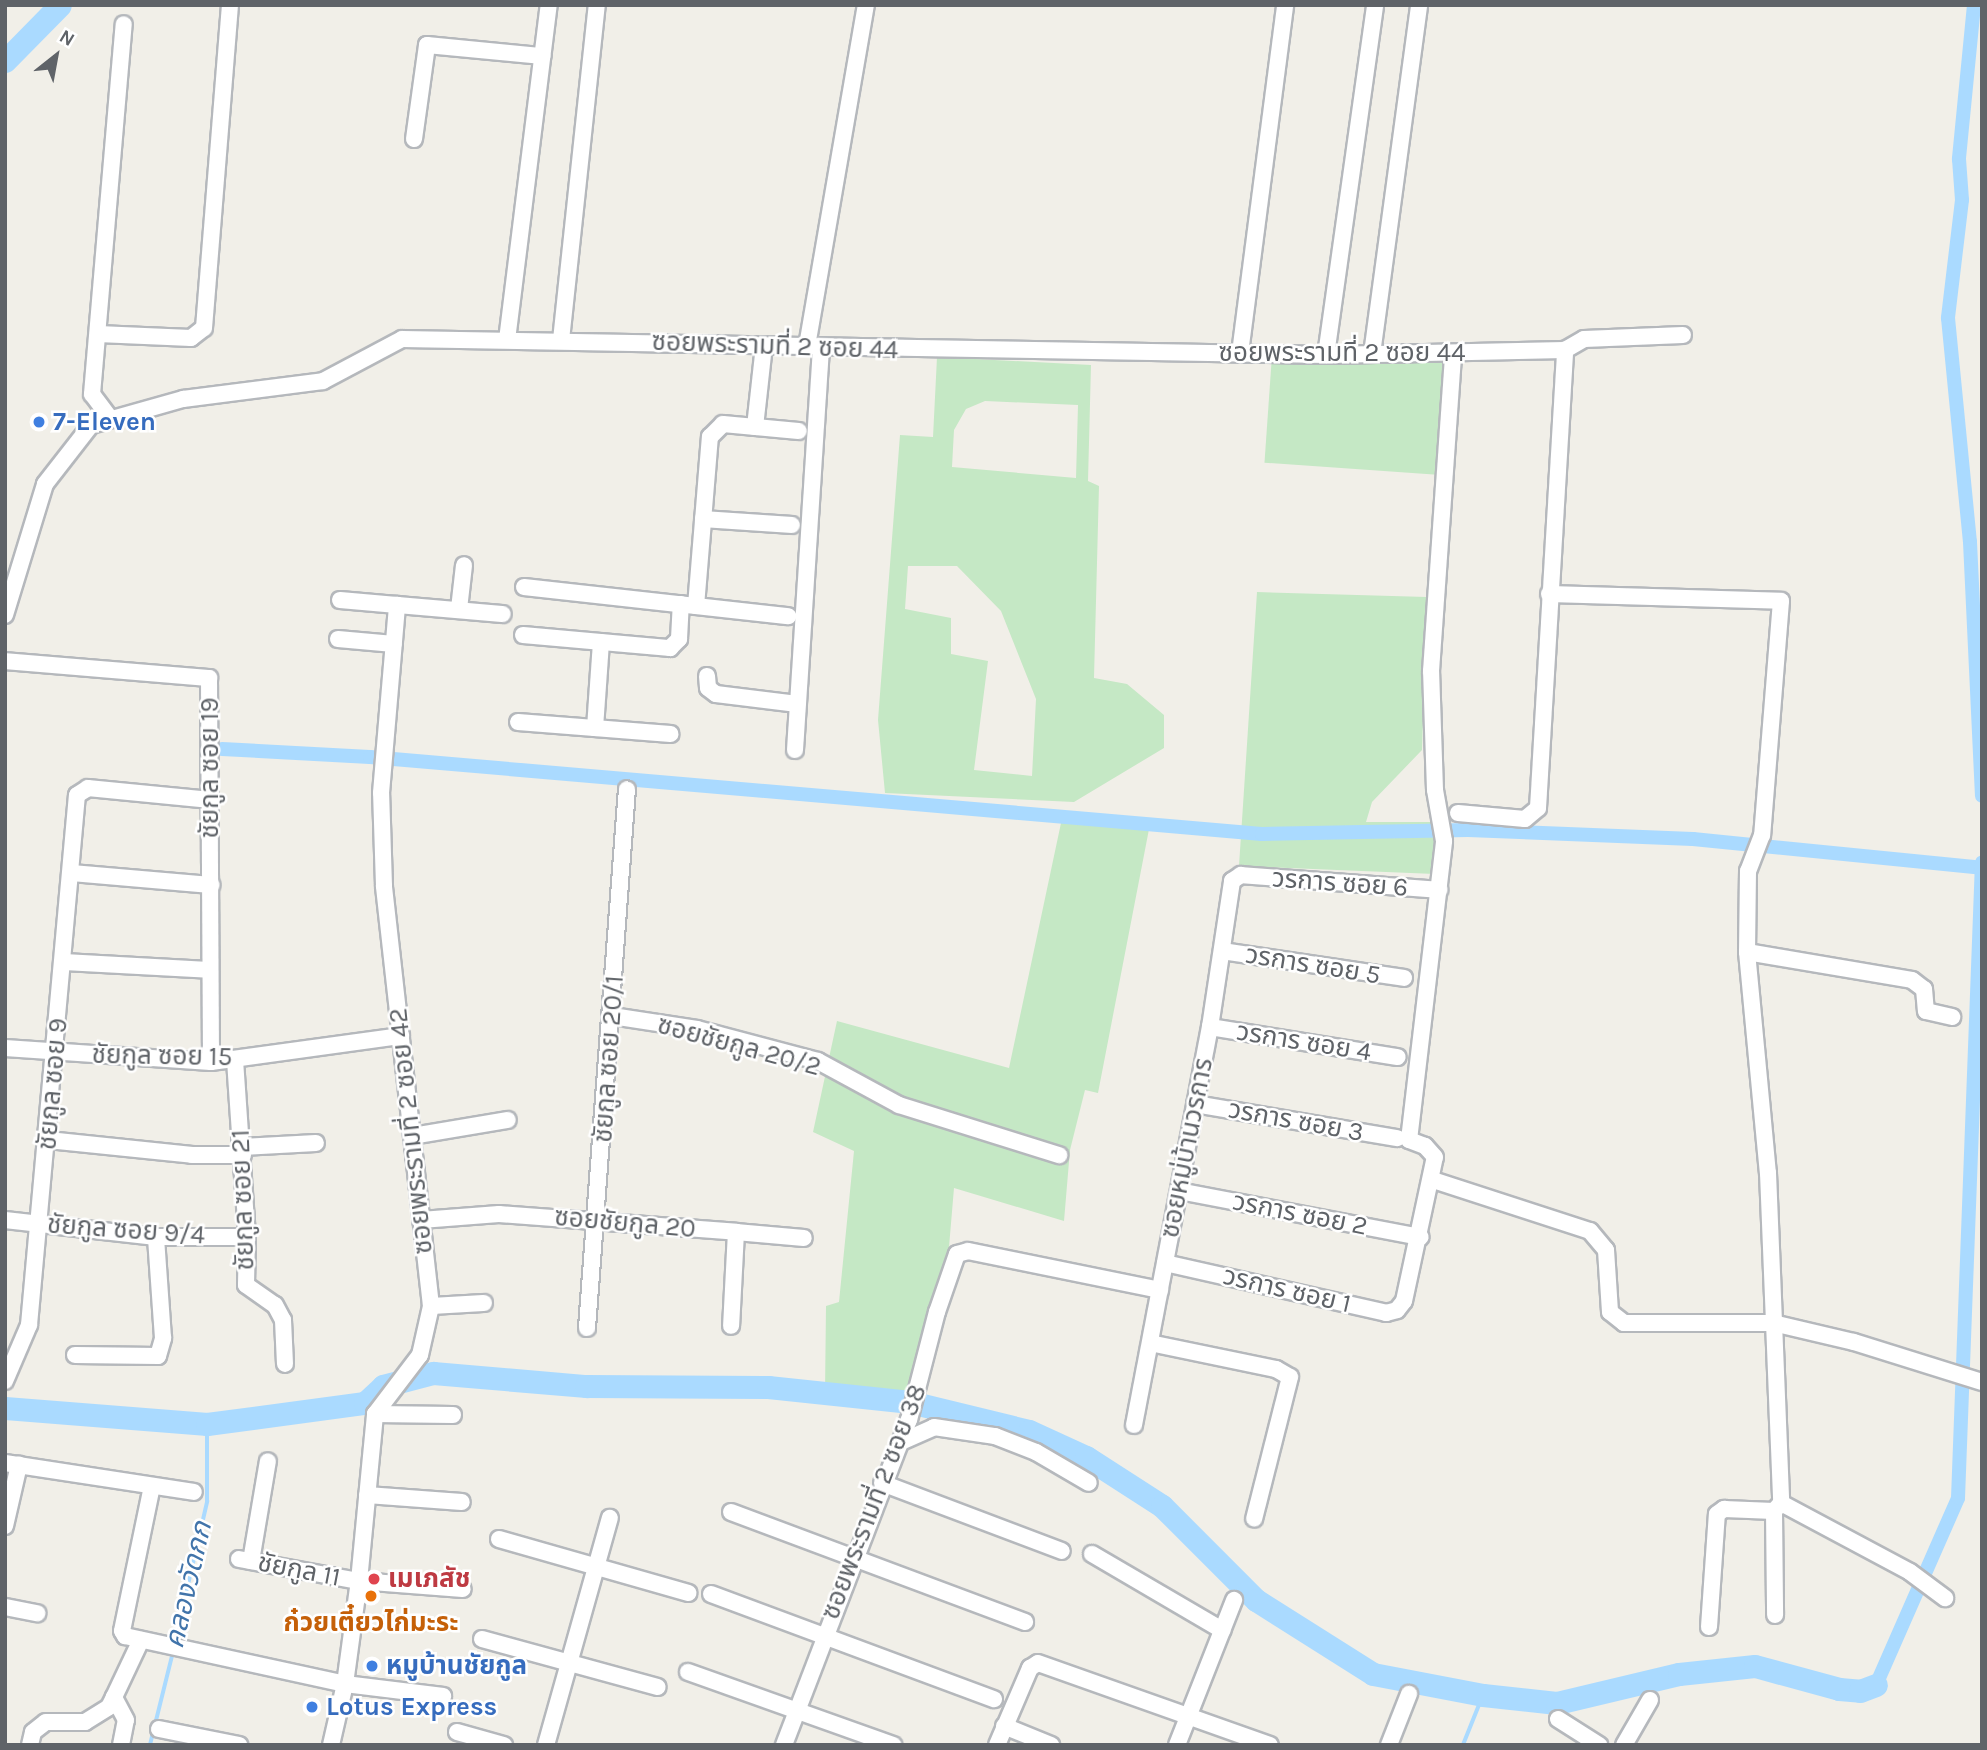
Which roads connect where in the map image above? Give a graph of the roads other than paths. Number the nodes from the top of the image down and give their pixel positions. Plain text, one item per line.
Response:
1 (230, 5) edge
2 (549, 5) edge
3 (597, 5) edge
4 (866, 5) edge
5 (1285, 5) edge
6 (1375, 5) edge
7 (1419, 5) edge
8 (124, 24) dead end
9 (542, 56) junction
10 (414, 139) dead end
11 (98, 334) junction
12 (1683, 335) dead end
13 (506, 340) junction
14 (561, 340) junction
15 (764, 345) junction
16 (814, 347) junction
17 (1565, 350) junction
18 (1241, 353) junction
19 (1372, 354) junction
20 (1453, 354) junction
21 (1326, 355) junction
22 (110, 418) junction
23 (755, 427) junction
24 (799, 431) dead end
25 (703, 519) junction
26 (792, 525) dead end
27 (464, 565) dead end
28 (524, 587) dead end
29 (1549, 594) junction
30 (340, 600) dead end
31 (397, 605) junction
32 (689, 605) junction
33 (7, 606) edge
34 (459, 609) junction
35 (503, 614) dead end
36 (788, 616) dead end
37 (523, 635) dead end
38 (338, 639) dead end
39 (601, 642) junction
40 (394, 644) junction
41 (5, 661) edge
42 (707, 676) dead end
43 (797, 704) junction
44 (518, 722) dead end
45 (595, 728) junction
46 (671, 734) dead end
47 (795, 750) dead end
48 (627, 789) dead end
49 (210, 800) junction
50 (1458, 813) dead end
51 (71, 873) junction
52 (1241, 875) joint
53 (211, 885) junction
54 (1439, 890) junction
55 (1222, 951) junction
56 (1747, 952) junction
57 (62, 962) junction
58 (210, 970) junction
59 (1404, 978) dead end
60 (612, 1016) junction
61 (1952, 1017) dead end
62 (1210, 1027) junction
63 (401, 1036) junction
64 (5, 1048) edge
65 (57, 1054) junction
66 (1398, 1057) dead end
67 (235, 1060) junction
68 (211, 1062) junction
69 (1195, 1104) junction
70 (508, 1120) dead end
71 (412, 1136) junction
72 (1403, 1139) junction
73 (48, 1140) junction
74 (316, 1143) dead end
75 (242, 1151) junction
76 (1059, 1156) dead end
77 (1433, 1180) junction
78 (1179, 1191) junction
79 (5, 1220) edge
80 (421, 1220) junction
81 (598, 1220) junction
82 (39, 1223) junction
83 (736, 1232) junction
84 (156, 1237) junction
85 (247, 1237) junction
86 (1421, 1237) junction
87 (804, 1238) dead end
88 (1165, 1263) junction
89 (1160, 1290) junction
90 (484, 1303) dead end
91 (431, 1306) junction
92 (1773, 1323) junction
93 (731, 1326) dead end
94 (587, 1328) dead end
95 (1150, 1343) junction
96 (75, 1355) dead end
97 (285, 1364) dead end
98 (1976, 1380) edge
99 (5, 1381) edge
100 (375, 1415) junction
101 (453, 1415) dead end
102 (1134, 1425) dead end
103 (901, 1442) junction
104 (268, 1461) dead end
105 (12, 1464) edge
106 (882, 1483) junction
107 (1089, 1483) dead end
108 (152, 1486) junction
109 (194, 1492) dead end
110 (367, 1494) junction
111 (462, 1502) dead end
112 (1777, 1507) junction
113 (732, 1512) dead end
114 (610, 1518) dead end
115 (1254, 1519) dead end
116 (5, 1526) edge
117 (499, 1539) dead end
118 (1062, 1551) dead end
119 (1092, 1554) dead end
120 (853, 1558) junction
121 (598, 1568) junction
122 (359, 1581) junction
123 (463, 1589) dead end
124 (688, 1593) dead end
125 (711, 1594) dead end
126 (1945, 1598) dead end
127 (1234, 1600) dead end
128 (5, 1607) edge
129 (37, 1613) dead end
130 (1775, 1615) dead end
131 (1025, 1622) dead end
132 (1709, 1627) dead end
133 (1222, 1630) junction
134 (823, 1637) junction
135 (482, 1639) dead end
136 (141, 1640) junction
137 (568, 1662) junction
138 (688, 1672) dead end
139 (345, 1684) junction
140 (658, 1687) dead end
141 (1409, 1694) dead end
142 (443, 1696) dead end
143 (114, 1697) junction
144 (994, 1699) dead end
145 (1650, 1700) dead end
146 (796, 1711) junction
147 (1188, 1715) junction
148 (1558, 1719) dead end
149 (1004, 1726) junction
150 (159, 1728) dead end
151 (457, 1732) dead end
152 (30, 1745) edge
153 (121, 1745) edge
154 (239, 1745) edge
155 (331, 1745) edge
156 (504, 1745) edge
157 (546, 1745) edge
158 (783, 1745) edge
159 (893, 1745) edge
160 (997, 1745) edge
161 (1051, 1745) edge
162 (1177, 1745) edge
163 (1270, 1745) edge
164 (1390, 1745) edge
165 (1599, 1745) edge
166 (1624, 1745) edge

1 - 11 street
2 - 9 street
3 - 14 street
4 - 16 street
5 - 18 street
6 - 21 street
7 - 19 street
8 - 11 street
9 - 10 street
9 - 13 street
11 - 22 street
12 - 17 street, ซอยพระรามที่ 2 ซอย 44
13 - 14 street, ซอยพระรามที่ 2 ซอย 44
13 - 22 street, ซอยพระรามที่ 2 ซอย 44
14 - 15 street, ซอยพระรามที่ 2 ซอย 44
15 - 16 street, ซอยพระรามที่ 2 ซอย 44
15 - 23 street
16 - 18 street, ซอยพระรามที่ 2 ซอย 44
16 - 43 street
17 - 20 street, ซอยพระรามที่ 2 ซอย 44
17 - 29 street
18 - 21 street, ซอยพระรามที่ 2 ซอย 44
19 - 20 street, ซอยพระรามที่ 2 ซอย 44
19 - 21 street, ซอยพระรามที่ 2 ซอย 44
20 - 54 street
22 - 33 street, ซอยพระรามที่ 2 ซอย 44
23 - 24 street
23 - 25 street
25 - 26 street
25 - 32 street
27 - 34 street
28 - 32 street
29 - 50 street
29 - 56 street
30 - 31 street
31 - 34 street
31 - 40 street, ซอยพระรามที่ 2 ซอย 42
32 - 36 street
32 - 39 street
34 - 35 street
37 - 39 street
38 - 40 street
39 - 45 street
40 - 63 street, ซอยพระรามที่ 2 ซอย 42
41 - 49 street, ชัยกูล ซอย 19
42 - 43 street
43 - 47 street
44 - 45 street
45 - 46 street
48 - 60 street, ชัยกูล ซอย 20/1
49 - 51 street, ชัยกูล ซอย 9
49 - 53 street, ชัยกูล ซอย 19
51 - 53 street
51 - 57 street, ชัยกูล ซอย 9
52 - 54 street, วรการ ซอย 6
52 - 55 street, ซอยหมู่บ้านวรการ
53 - 58 street, ชัยกูล ซอย 19
54 - 72 street
55 - 59 street, วรการ ซอย 5
55 - 62 street, ซอยหมู่บ้านวรการ
56 - 61 street
56 - 92 street
57 - 58 street
57 - 65 street, ชัยกูล ซอย 9
58 - 68 street, ชัยกูล ซอย 19
60 - 76 street, ซอยชัยกูล 20/2
60 - 81 street, ชัยกูล ซอย 20/1
62 - 66 street, วรการ ซอย 4
62 - 69 street, ซอยหมู่บ้านวรการ
63 - 67 street, ชัยกูล ซอย 15
63 - 71 street, ซอยพระรามที่ 2 ซอย 42
64 - 65 street, ชัยกูล ซอย 15
65 - 68 street, ชัยกูล ซอย 15
65 - 73 street, ชัยกูล ซอย 9
67 - 68 street, ชัยกูล ซอย 15
67 - 75 street, ชัยกูล ซอย 21
69 - 72 street, วรการ ซอย 3
69 - 78 street, ซอยหมู่บ้านวรการ
70 - 71 street
71 - 80 street, ซอยพระรามที่ 2 ซอย 42
72 - 77 street, วรการ ซอย 3
73 - 75 street
73 - 82 street, ชัยกูล ซอย 9
74 - 75 street
75 - 85 street, ชัยกูล ซอย 21
77 - 86 street
77 - 92 street
78 - 86 street, วรการ ซอย 2
78 - 88 street, ซอยหมู่บ้านวรการ
79 - 82 street, ชัยกูล ซอย 9/4
80 - 81 street, ซอยชัยกูล 20
80 - 91 street, ซอยพระรามที่ 2 ซอย 42
81 - 83 street, ซอยชัยกูล 20
81 - 94 street, ชัยกูล ซอย 20/1
82 - 84 street, ชัยกูล ซอย 9/4
82 - 99 street, ชัยกูล ซอย 9
83 - 87 street, ซอยชัยกูล 20
83 - 93 street
84 - 85 street, ชัยกูล ซอย 9/4
84 - 96 street
85 - 97 street, ชัยกูล ซอย 21
86 - 88 street, วรการ ซอย 1
88 - 89 street, ซอยหมู่บ้านวรการ
89 - 95 street, ซอยหมู่บ้านวรการ
89 - 103 street, ซอยพระรามที่ 2 ซอย 38
90 - 91 street
91 - 100 street, ซอยพระรามที่ 2 ซอย 42
92 - 98 street
92 - 112 street
95 - 102 street, ซอยหมู่บ้านวรการ
95 - 115 street
100 - 101 street
100 - 110 street, ซอยพระรามที่ 2 ซอย 42
103 - 106 street, ซอยพระรามที่ 2 ซอย 38
103 - 107 street
104 - 122 street, ชัยกูล 11
105 - 108 street
105 - 116 street
106 - 118 street
106 - 120 street, ซอยพระรามที่ 2 ซอย 38
108 - 109 street
108 - 136 street
110 - 111 street
110 - 122 street, ซอยพระรามที่ 2 ซอย 42
112 - 126 street
112 - 130 street
112 - 132 street
113 - 120 street
114 - 121 street
117 - 121 street
119 - 133 street
120 - 131 street
120 - 134 street, ซอยพระรามที่ 2 ซอย 38
121 - 124 street
121 - 137 street
122 - 123 street, ชัยกูล 11
122 - 139 street, ซอยพระรามที่ 2 ซอย 42
125 - 134 street
127 - 133 street
128 - 129 street
133 - 147 street
134 - 144 street
134 - 146 street, ซอยพระรามที่ 2 ซอย 38
135 - 137 street
136 - 139 street
136 - 143 street
137 - 140 street
137 - 157 street
138 - 146 street
139 - 142 street
139 - 155 street, ซอยพระรามที่ 2 ซอย 42
141 - 164 street
143 - 152 street
143 - 153 street
145 - 166 street
146 - 158 street, ซอยพระรามที่ 2 ซอย 38
146 - 159 street
147 - 149 street
147 - 162 street
147 - 163 street
148 - 165 street
149 - 160 street
149 - 161 street
150 - 154 street
151 - 156 street

